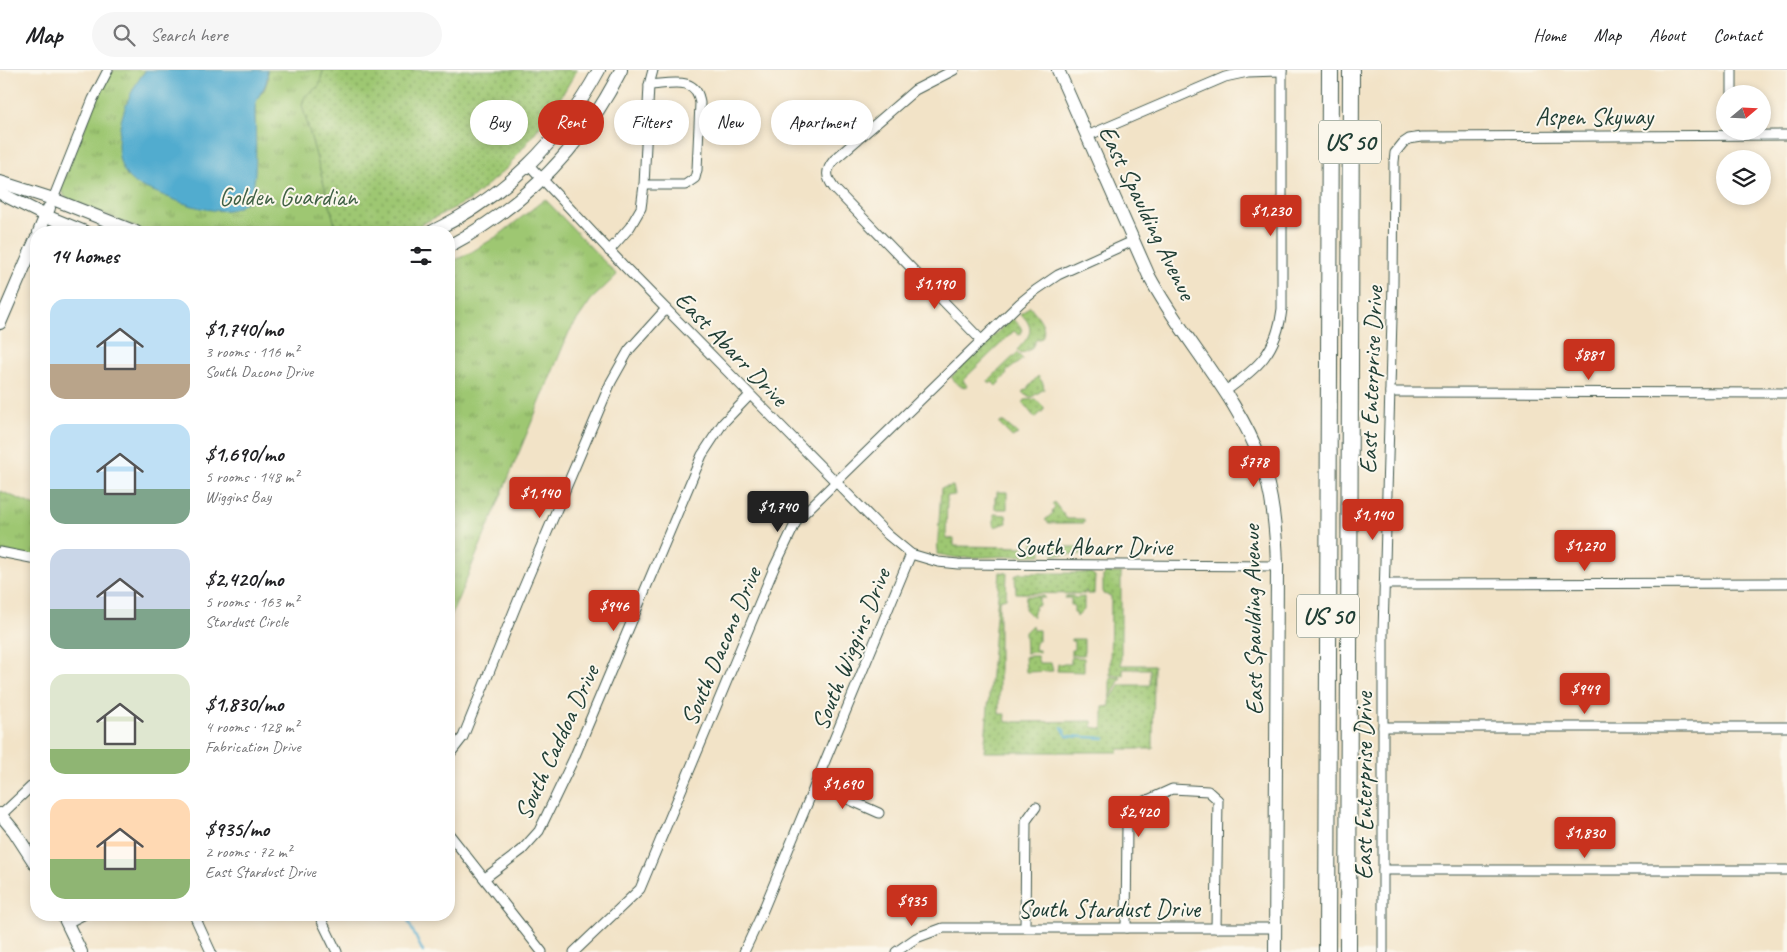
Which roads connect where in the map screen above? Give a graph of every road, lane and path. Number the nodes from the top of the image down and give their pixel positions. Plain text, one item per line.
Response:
1 (108, 70) edge
2 (599, 70) edge
3 (621, 70) edge
4 (652, 70) edge
5 (954, 70) edge
6 (1058, 70) edge
7 (1282, 70) edge
8 (1330, 70) edge
9 (1351, 70) edge
10 (1732, 70) edge
11 (1732, 85) edge
12 (649, 86) junction
13 (1716, 133) edge
14 (1771, 134) edge
15 (1787, 135) edge
16 (1086, 136) junction
17 (1403, 143) joint
18 (529, 165) junction
19 (542, 179) junction
20 (0, 182) edge
21 (644, 185) junction
22 (0, 193) edge
23 (53, 198) junction
24 (46, 216) junction
25 (42, 226) edge
26 (70, 226) edge
27 (121, 226) edge
28 (443, 226) edge
29 (1133, 241) junction
30 (455, 242) edge
31 (609, 251) junction
32 (30, 252) edge
33 (666, 309) junction
34 (0, 323) edge
35 (981, 340) junction
36 (1224, 392) junction
37 (1390, 392) junction
38 (1787, 393) edge
39 (750, 395) junction
40 (837, 482) junction
41 (0, 552) edge
42 (911, 554) junction
43 (30, 558) edge
44 (1277, 566) junction
45 (1787, 583) edge
46 (1384, 584) junction
47 (1383, 727) junction
48 (1787, 727) edge
49 (455, 747) edge
50 (816, 785) junction
51 (30, 788) edge
52 (1036, 807) dead end
53 (880, 813) dead end
54 (0, 815) edge
55 (455, 841) edge
56 (30, 855) edge
57 (1383, 870) junction
58 (1787, 870) edge
59 (485, 878) junction
60 (66, 921) edge
61 (197, 921) edge
62 (322, 921) edge
63 (1025, 927) junction
64 (1126, 928) junction
65 (1216, 928) junction
66 (1275, 928) junction
67 (81, 952) edge
68 (211, 952) edge
69 (337, 952) edge
70 (542, 952) edge
71 (574, 952) edge
72 (744, 952) edge
73 (896, 952) edge
74 (1276, 952) edge
75 (1327, 952) edge
76 (1348, 952) edge
77 (1383, 952) edge

1 - 23 street
2 - 18 street
3 - 19 street
4 - 12 street
5 - 35 street
6 - 16 street, East Spaulding Avenue
7 - 16 street
7 - 36 street
8 - 75 highway, US 50
9 - 76 highway, US 50
10 - 11 street
12 - 21 street
12 - 21 street
13 - 17 street, Aspen Skyway
14 - 15 street, Aspen Skyway
16 - 29 street, East Spaulding Avenue
17 - 37 street, East Enterprise Drive
18 - 19 street, East Abarr Drive
18 - 28 street
19 - 30 street
19 - 31 street, East Abarr Drive
20 - 23 street
21 - 31 street
22 - 24 street
23 - 24 street
23 - 27 street
24 - 25 street
24 - 26 street
29 - 35 street, South Dacono Drive
29 - 36 street, East Spaulding Avenue
31 - 33 street, East Abarr Drive
32 - 34 street
33 - 39 street, East Abarr Drive
33 - 49 street
35 - 40 street, South Dacono Drive
36 - 44 street, East Spaulding Avenue
37 - 38 street
37 - 46 street, East Enterprise Drive
39 - 40 street, East Abarr Drive
39 - 59 street, South Caddoa Drive
40 - 42 street, East Abarr Drive
40 - 71 street, South Dacono Drive
41 - 43 street
42 - 44 street, South Abarr Drive
42 - 50 street, South Wiggins Drive
44 - 66 street, East Spaulding Avenue
45 - 46 street
46 - 47 street, East Enterprise Drive
47 - 48 street
47 - 57 street, East Enterprise Drive
50 - 53 street
50 - 72 street, South Wiggins Drive
51 - 54 street
52 - 63 street
54 - 56 street
55 - 59 street
57 - 58 street
57 - 77 street, East Enterprise Drive
59 - 70 street
60 - 67 street
61 - 68 street
62 - 69 street
63 - 64 street, South Stardust Drive
63 - 73 street, South Stardust Drive
64 - 65 street, South Stardust Drive
64 - 65 street
65 - 66 street, South Stardust Drive
66 - 74 street, East Spaulding Avenue

